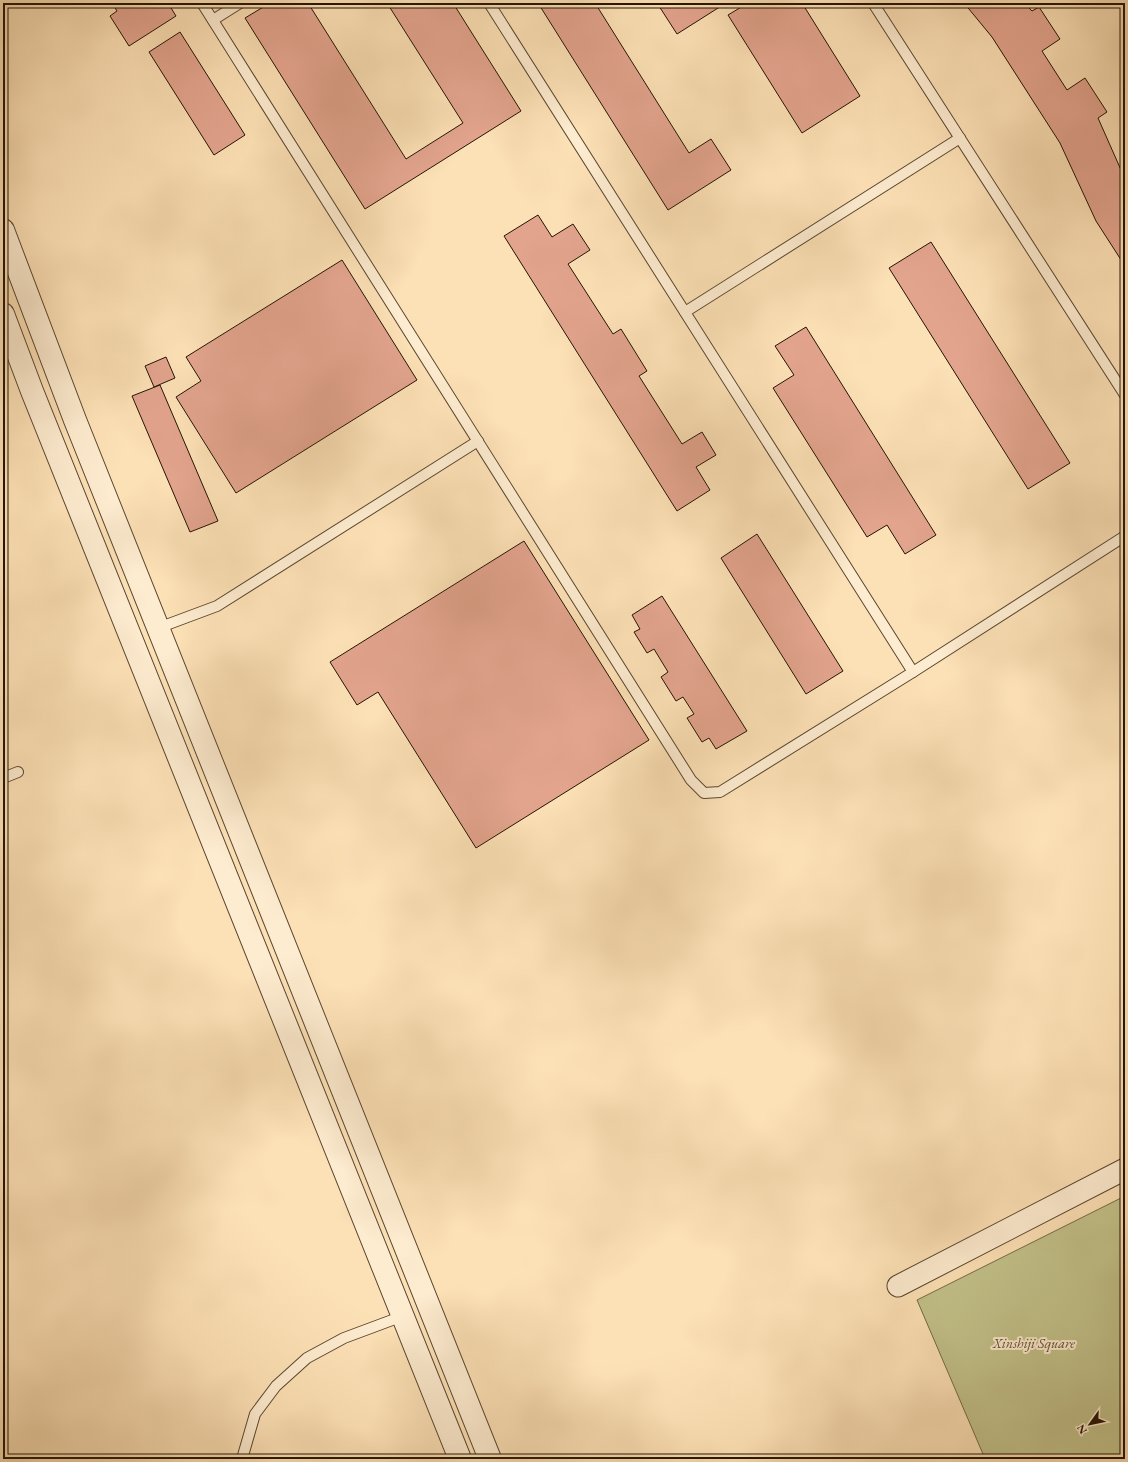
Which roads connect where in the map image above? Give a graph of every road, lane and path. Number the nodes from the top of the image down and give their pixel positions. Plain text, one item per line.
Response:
1 (202, 3) edge
2 (240, 3) edge
3 (489, 3) edge
4 (874, 3) edge
5 (213, 20) junction
6 (960, 138) junction
7 (3, 230) edge
8 (685, 312) junction
9 (3, 314) edge
10 (1125, 396) edge
11 (478, 441) junction
12 (1125, 536) edge
13 (158, 628) junction
14 (913, 672) junction
15 (18, 772) dead end
16 (3, 778) edge
17 (1125, 1169) edge
18 (898, 1286) dead end
19 (403, 1316) junction
20 (242, 1459) edge
21 (460, 1459) edge
22 (490, 1459) edge

1 - 5 lane
2 - 5 lane
3 - 8 lane
4 - 6 lane
5 - 11 lane
6 - 8 lane
6 - 10 lane
7 - 13 street
8 - 14 lane
9 - 19 street
11 - 13 lane
11 - 14 lane
12 - 14 lane
13 - 22 street
15 - 16 lane
17 - 18 street
19 - 20 lane
19 - 21 street

